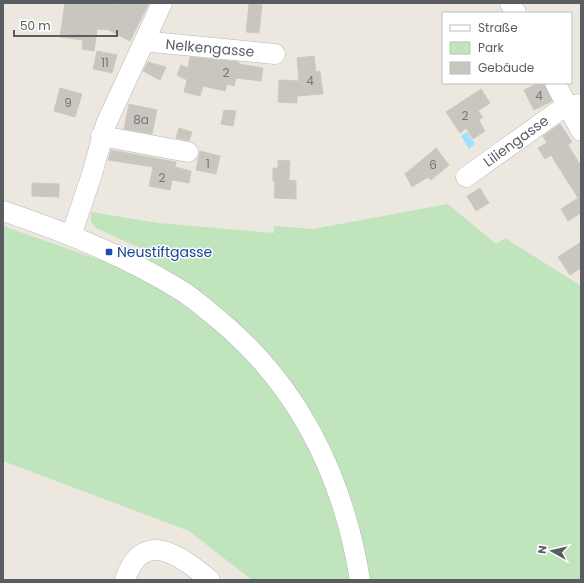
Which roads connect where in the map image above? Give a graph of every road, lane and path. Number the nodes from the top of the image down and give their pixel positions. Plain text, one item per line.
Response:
1 (162, 3) edge
2 (510, 3) edge
3 (515, 12) edge
4 (145, 40) junction
5 (275, 54) dead end
6 (556, 84) edge
7 (575, 105) edge
8 (581, 131) edge
9 (101, 136) junction
10 (188, 152) dead end
11 (466, 177) dead end
12 (3, 211) edge
13 (72, 236) junction
14 (125, 580) edge
15 (210, 580) edge
16 (360, 580) edge

1 - 4 street
2 - 3 street
4 - 5 street, Nelkengasse
4 - 9 street
6 - 7 street
7 - 8 street
7 - 11 street, Liliengasse
9 - 10 street
9 - 13 street
12 - 13 street
13 - 16 street
14 - 15 street

